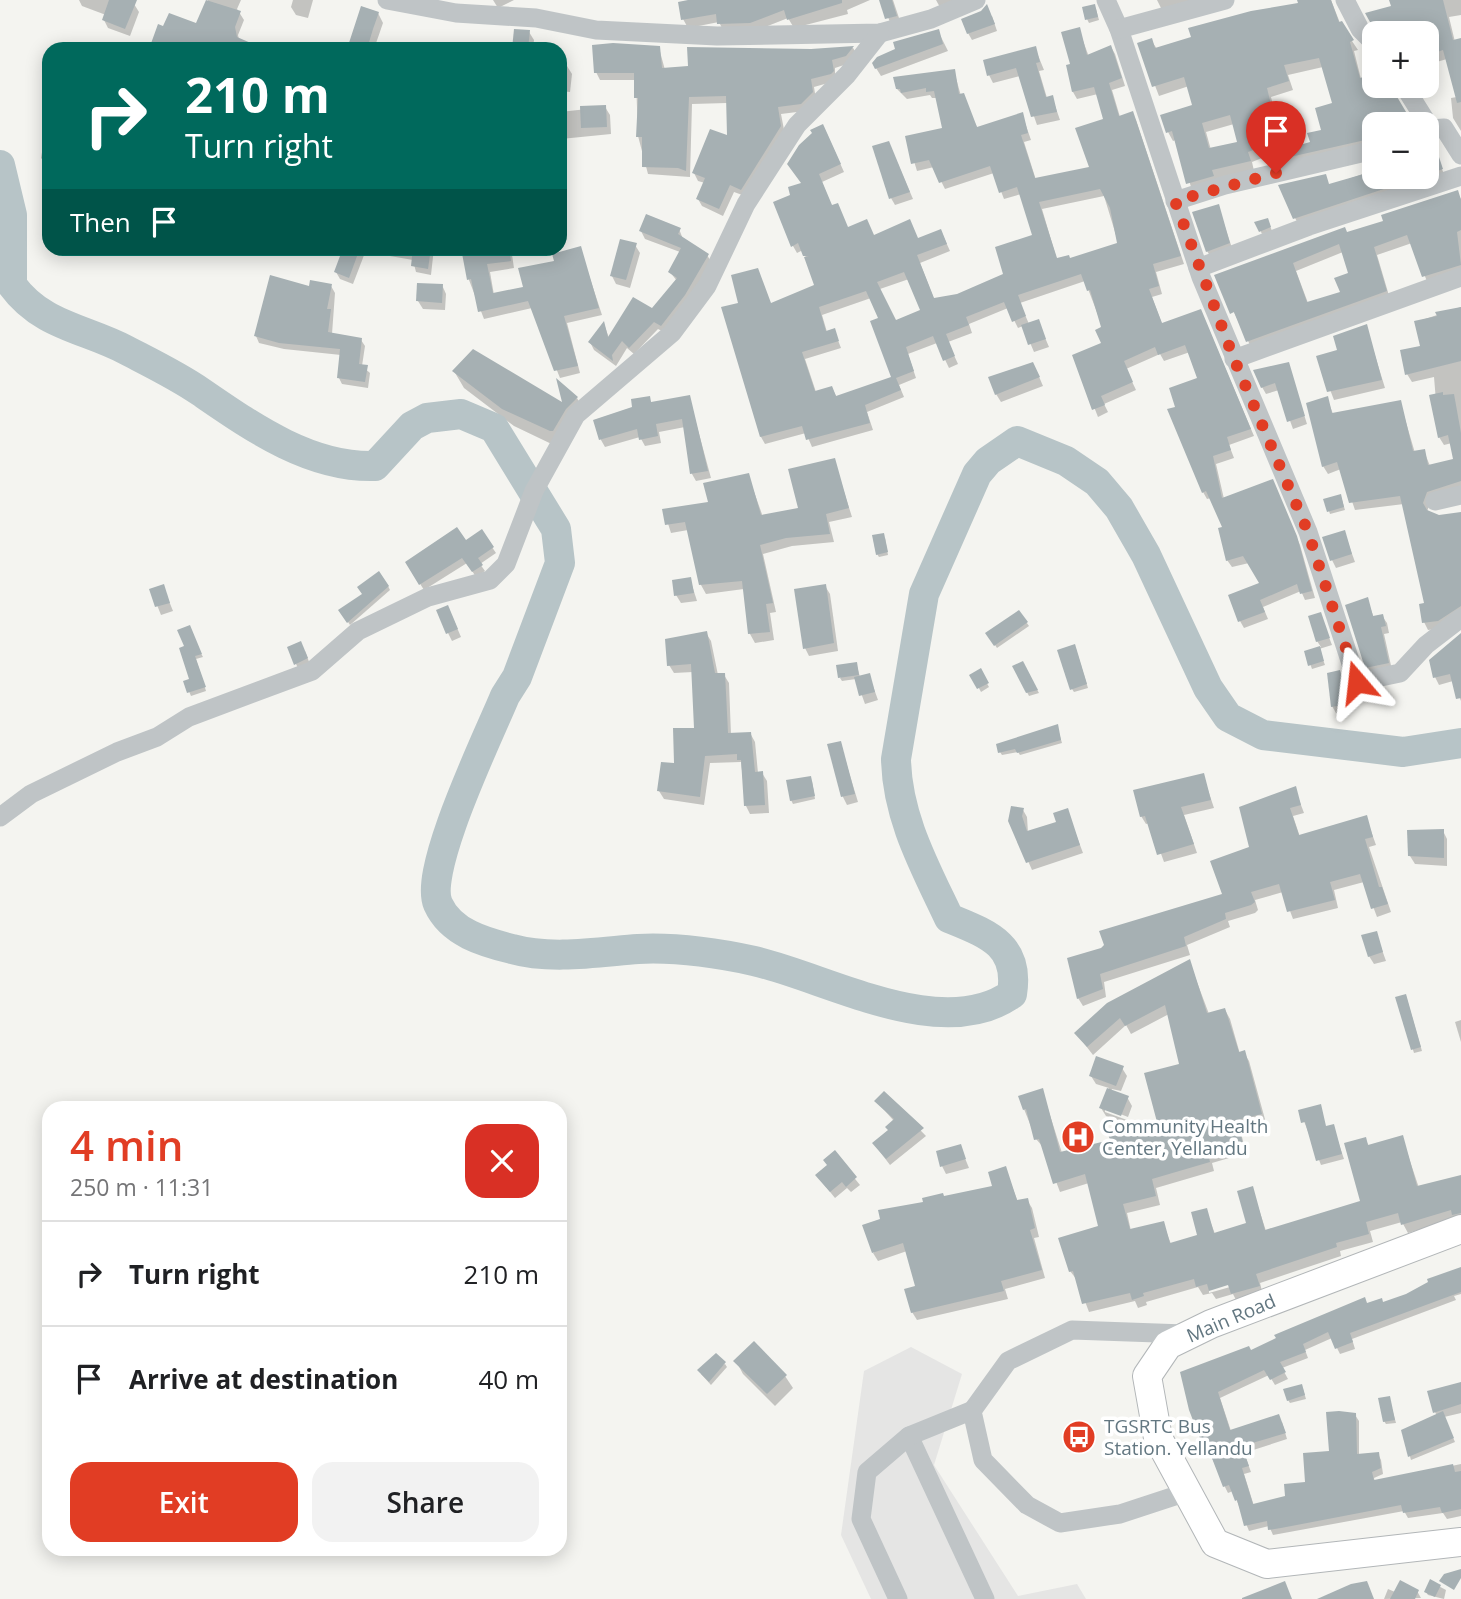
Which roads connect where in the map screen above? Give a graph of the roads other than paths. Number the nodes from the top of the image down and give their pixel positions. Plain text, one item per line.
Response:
1 (387, 0) edge
2 (976, 0) edge
3 (1106, 0) edge
4 (1225, 0) edge
5 (1345, 0) edge
6 (533, 9) edge
7 (1119, 29) junction
8 (1362, 31) edge
9 (880, 33) junction
10 (1439, 130) edge
11 (1362, 153) edge
12 (1461, 155) edge
13 (1461, 176) edge
14 (1175, 201) junction
15 (1198, 268) junction
16 (1461, 277) edge
17 (1234, 359) junction
18 (1461, 495) edge
19 (1435, 501) dead end
20 (1461, 618) edge
21 (0, 817) edge
22 (1461, 1229) edge
23 (1190, 1335) junction
24 (973, 1410) junction
25 (909, 1436) junction
26 (1187, 1492) junction
27 (1461, 1542) edge
28 (898, 1599) edge
29 (985, 1599) edge

1 - 6 street
2 - 9 street
3 - 7 street
4 - 7 street
5 - 8 street
6 - 9 street
7 - 14 street
9 - 21 street
10 - 12 street
11 - 14 street
13 - 15 street
14 - 15 street
15 - 17 street
16 - 17 street
17 - 20 street
18 - 19 street
22 - 23 highway, Main Road
23 - 24 street
23 - 26 highway, Main Road
24 - 25 street
24 - 26 street
25 - 28 street
25 - 29 street
26 - 27 highway, Main Road

